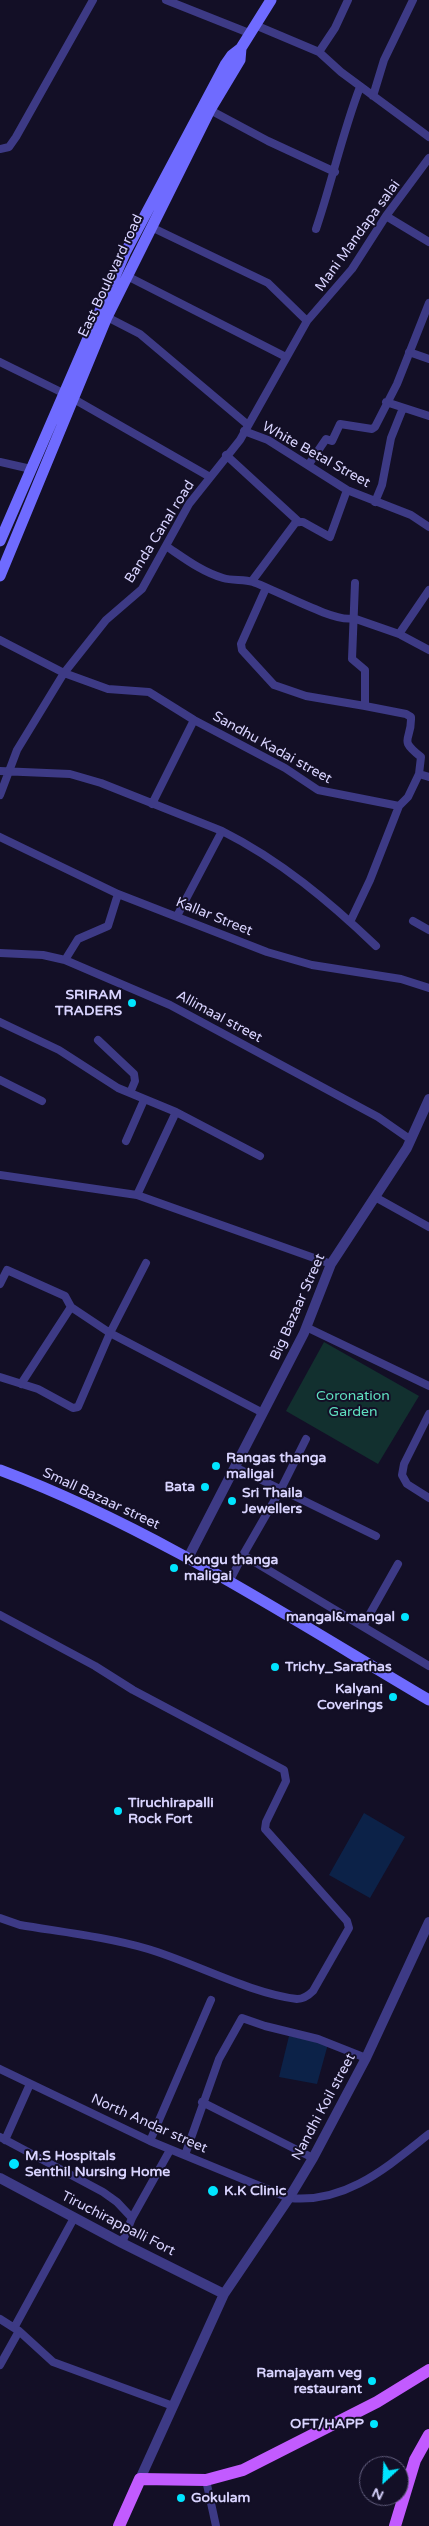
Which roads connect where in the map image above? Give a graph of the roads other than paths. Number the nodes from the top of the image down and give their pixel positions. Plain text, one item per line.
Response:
1 (93, 0) edge
2 (166, 0) edge
3 (270, 0) edge
4 (348, 0) edge
5 (413, 0) edge
6 (252, 29) junction
7 (241, 48) junction
8 (319, 52) junction
9 (360, 87) junction
10 (373, 96) junction
11 (210, 110) junction
12 (429, 137) edge
13 (0, 149) edge
14 (429, 158) edge
15 (335, 172) junction
16 (386, 216) junction
17 (151, 227) junction
18 (316, 229) dead end
19 (429, 242) edge
20 (127, 276) junction
21 (429, 303) edge
22 (107, 317) junction
23 (307, 321) junction
24 (409, 352) junction
25 (286, 357) junction
26 (429, 359) edge
27 (0, 362) edge
28 (67, 396) junction
29 (386, 402) junction
30 (403, 408) junction
31 (429, 416) edge
32 (246, 428) junction
33 (226, 455) junction
34 (0, 462) edge
35 (308, 464) junction
36 (30, 469) junction
37 (210, 477) junction
38 (347, 490) junction
39 (375, 502) junction
40 (299, 522) junction
41 (429, 527) edge
42 (0, 541) edge
43 (166, 546) junction
44 (0, 576) edge
45 (252, 581) junction
46 (355, 583) dead end
47 (266, 588) junction
48 (429, 590) edge
49 (353, 618) junction
50 (399, 634) junction
51 (0, 640) edge
52 (429, 650) edge
53 (64, 673) junction
54 (366, 706) junction
55 (194, 720) junction
56 (4, 771) edge
57 (419, 774) junction
58 (429, 777) edge
59 (0, 795) edge
60 (152, 804) junction
61 (399, 806) junction
62 (222, 831) junction
63 (0, 837) edge
64 (118, 894) junction
65 (177, 916) junction
66 (413, 921) dead end
67 (350, 922) junction
68 (429, 930) edge
69 (376, 946) dead end
70 (0, 953) edge
71 (65, 960) junction
72 (429, 988) edge
73 (0, 1022) edge
74 (98, 1040) dead end
75 (0, 1080) edge
76 (130, 1093) junction
77 (429, 1099) edge
78 (42, 1100) dead end
79 (144, 1100) junction
80 (176, 1112) junction
81 (412, 1140) junction
82 (126, 1141) dead end
83 (260, 1156) dead end
84 (0, 1175) edge
85 (137, 1195) junction
86 (375, 1196) junction
87 (429, 1227) edge
88 (146, 1263) dead end
89 (330, 1264) junction
90 (0, 1284) edge
91 (71, 1307) junction
92 (306, 1327) junction
93 (110, 1333) junction
94 (0, 1377) edge
95 (21, 1384) junction
96 (429, 1386) edge
97 (263, 1414) junction
98 (429, 1414) edge
99 (306, 1439) dead end
100 (235, 1467) junction
101 (0, 1470) edge
102 (281, 1489) junction
103 (429, 1498) edge
104 (376, 1536) dead end
105 (243, 1555) junction
106 (188, 1558) junction
107 (398, 1564) dead end
108 (229, 1582) junction
109 (0, 1615) edge
110 (363, 1626) junction
111 (429, 1666) edge
112 (429, 1700) edge
113 (0, 1918) edge
114 (429, 1922) edge
115 (210, 2000) dead end
116 (366, 2058) junction
117 (0, 2069) edge
118 (30, 2084) junction
119 (202, 2102) junction
120 (429, 2134) edge
121 (3, 2139) edge
122 (150, 2141) junction
123 (170, 2150) junction
124 (185, 2155) junction
125 (313, 2158) junction
126 (0, 2178) edge
127 (289, 2198) junction
128 (74, 2218) junction
129 (132, 2218) junction
130 (122, 2243) junction
131 (224, 2294) junction
132 (0, 2319) edge
133 (16, 2330) junction
134 (0, 2365) edge
135 (429, 2370) edge
136 (173, 2406) junction
137 (429, 2435) edge
138 (140, 2479) junction
139 (206, 2480) junction
140 (119, 2526) edge
141 (216, 2526) edge
142 (395, 2526) edge

1 - 13 street
2 - 6 street
3 - 6 main road, East Boulevard road
4 - 8 street
5 - 10 street
6 - 7 main road, East Boulevard road
6 - 8 street
7 - 11 main road, East Boulevard road
7 - 28 main road
8 - 9 street
9 - 10 street
9 - 15 street
10 - 12 street
11 - 15 street
11 - 17 main road, East Boulevard road
14 - 16 street, Mani Mandapa salai
15 - 18 street
16 - 19 street
16 - 23 street, Mani Mandapa salai
17 - 20 main road, East Boulevard road
17 - 23 street
20 - 22 main road, East Boulevard road
20 - 25 street
21 - 24 street
22 - 28 main road, East Boulevard road
22 - 32 street, White Betal Street
23 - 25 street, Mani Mandapa salai
24 - 26 street
24 - 29 street
25 - 32 street, Mani Mandapa salai
27 - 28 street
28 - 36 main road
28 - 37 street
28 - 44 main road, East Boulevard road
29 - 30 street
29 - 35 street
30 - 31 street
30 - 39 street
32 - 33 street, Banda Canal road
32 - 35 street, White Betal Street
33 - 37 street, Banda Canal road
33 - 40 street
34 - 36 street
35 - 38 street, White Betal Street
36 - 42 main road
37 - 43 street, Banda Canal road
38 - 39 street, White Betal Street
38 - 40 street
39 - 41 street, White Betal Street
40 - 45 street
43 - 45 street
43 - 53 street, Banda Canal road
45 - 47 street
46 - 49 street
47 - 49 street
47 - 54 street
48 - 50 street
49 - 50 street
49 - 54 street
50 - 52 street
51 - 53 street, Sandhu Kadai street
53 - 55 street, Sandhu Kadai street
53 - 56 street, Banda Canal road
54 - 57 street
55 - 60 street
55 - 61 street, Sandhu Kadai street
56 - 59 street, Banda Canal road
56 - 60 street
57 - 58 street
57 - 61 street
60 - 62 street
61 - 67 street
62 - 65 street
62 - 67 street
63 - 64 street, Kallar Street
64 - 65 street, Kallar Street
64 - 71 street
65 - 72 street, Kallar Street
66 - 68 street
67 - 69 street
70 - 71 street, Allimaal street
71 - 81 street, Allimaal street
73 - 76 street
74 - 76 street
75 - 78 street
76 - 79 street
77 - 81 street, Big Bazaar Street
79 - 80 street
79 - 82 street
80 - 83 street
80 - 85 street
81 - 86 street, Big Bazaar Street
84 - 85 street
85 - 89 street
86 - 87 street
86 - 89 street, Big Bazaar Street
88 - 93 street
89 - 92 street, Big Bazaar Street
90 - 91 street
91 - 93 street
91 - 95 street
92 - 96 street
92 - 97 street, Big Bazaar Street
93 - 95 street
93 - 97 street
94 - 95 street
97 - 100 street, Big Bazaar Street
98 - 103 street
99 - 102 street
100 - 102 street
100 - 106 street, Big Bazaar Street
101 - 106 main road, Small Bazaar street
102 - 104 street
102 - 105 street
105 - 108 street
105 - 110 street
106 - 108 main road, Small Bazaar street
107 - 110 street
108 - 112 main road, Small Bazaar street
109 - 113 street
110 - 111 street
114 - 116 street, Nandhi Koil street
115 - 122 street
116 - 119 street
116 - 125 street, Nandhi Koil street
117 - 118 street, North Andar street
118 - 121 street
118 - 122 street, North Andar street
119 - 124 street
119 - 125 street
120 - 127 street
121 - 129 street
122 - 123 street, North Andar street
123 - 124 street, North Andar street
123 - 129 street
124 - 127 street, North Andar street
125 - 127 street, Nandhi Koil street
126 - 128 street, Tiruchirappalli Fort
127 - 131 street, Nandhi Koil street
128 - 130 street, Tiruchirappalli Fort
128 - 133 street
129 - 130 street
130 - 131 street, Tiruchirappalli Fort
131 - 136 street, Nandhi Koil street
132 - 133 street
133 - 134 street
133 - 136 street
135 - 139 main road
136 - 138 street, Nandhi Koil street
137 - 142 main road
138 - 139 main road
138 - 140 main road
139 - 141 street

